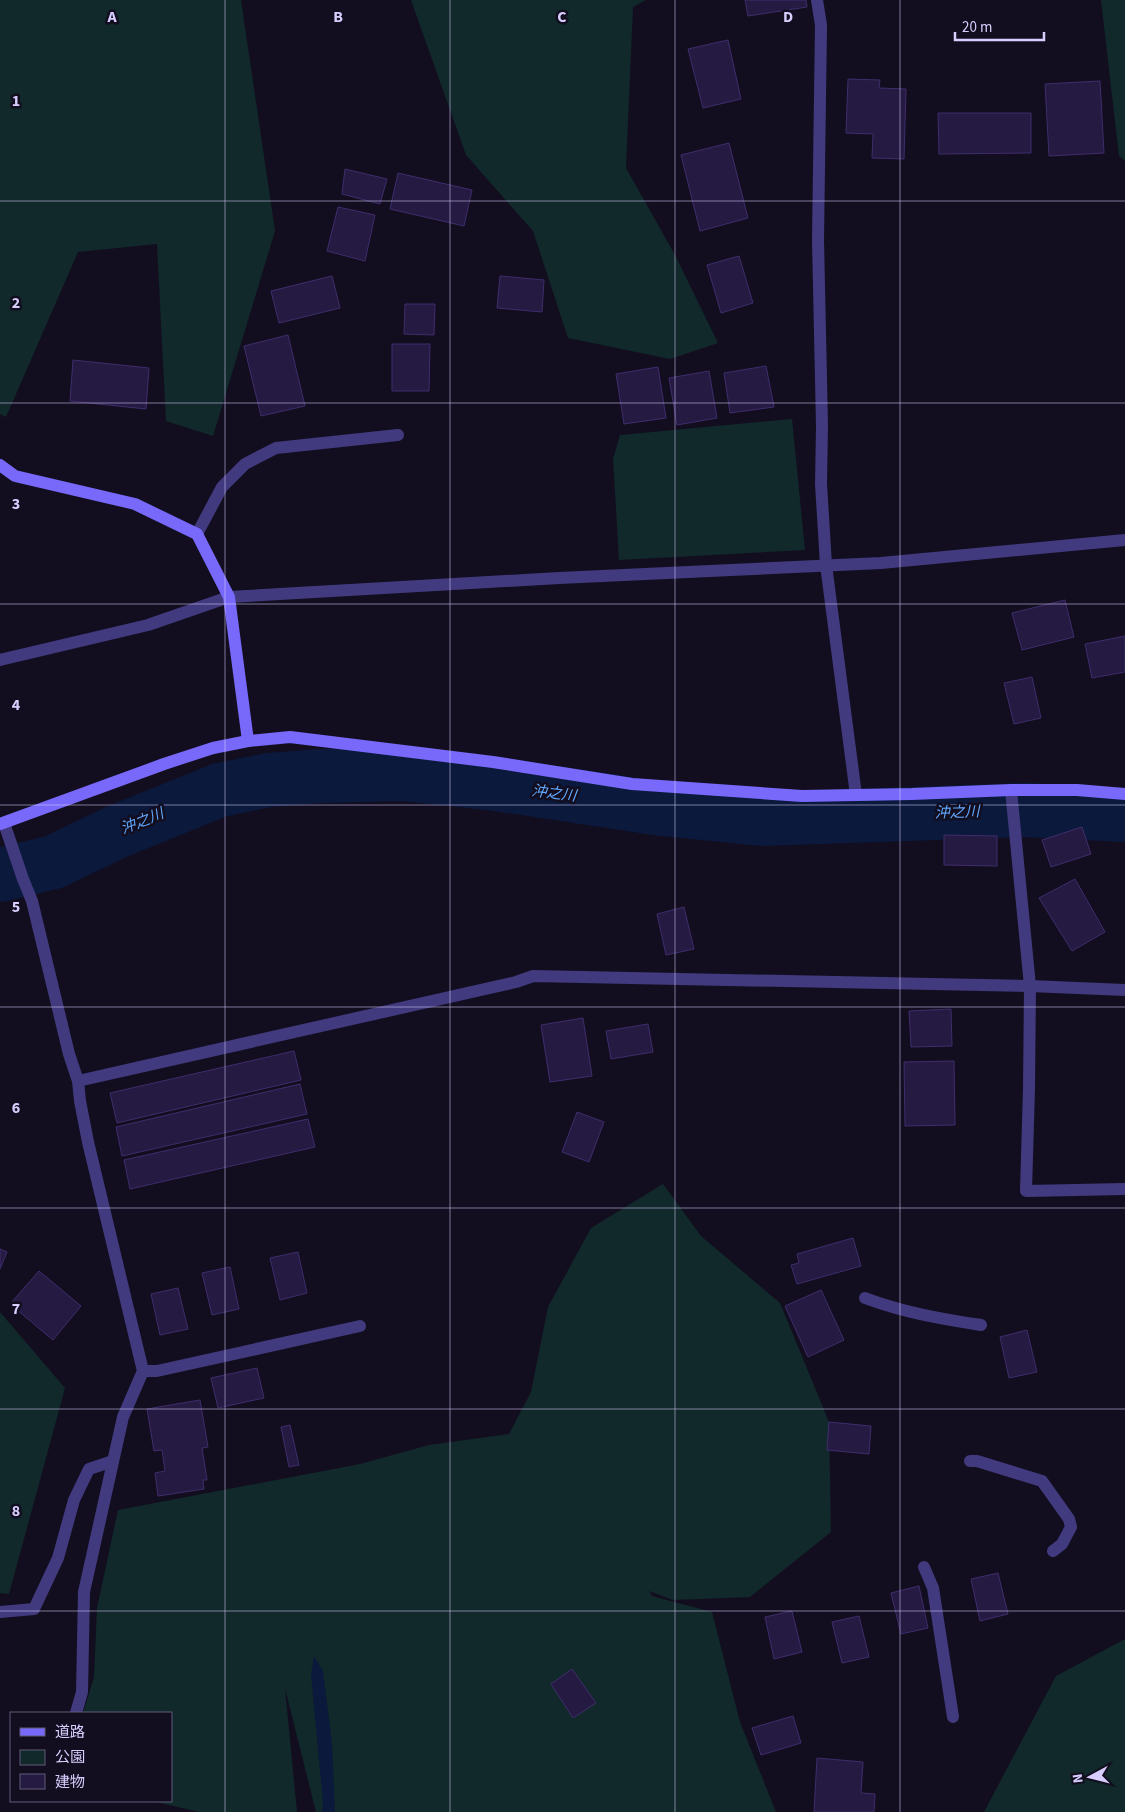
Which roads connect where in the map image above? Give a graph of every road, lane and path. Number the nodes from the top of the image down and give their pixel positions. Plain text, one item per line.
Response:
1 (818, 0) edge
2 (398, 435) dead end
3 (0, 465) edge
4 (197, 534) junction
5 (1125, 540) edge
6 (826, 565) junction
7 (228, 597) junction
8 (0, 660) edge
9 (248, 741) junction
10 (1011, 790) junction
11 (1125, 794) edge
12 (856, 795) junction
13 (2, 824) edge
14 (1030, 986) junction
15 (1125, 990) edge
16 (78, 1081) junction
17 (1125, 1190) edge
18 (865, 1298) dead end
19 (981, 1325) dead end
20 (360, 1326) dead end
21 (143, 1371) junction
22 (113, 1461) junction
23 (970, 1461) dead end
24 (1052, 1550) dead end
25 (924, 1567) dead end
26 (0, 1612) edge
27 (76, 1712) edge
28 (953, 1717) dead end

1 - 6 street
2 - 4 street
3 - 4 street
4 - 7 street
5 - 6 street
6 - 7 street
6 - 12 street
7 - 8 street
7 - 9 street
9 - 12 street
9 - 13 street
10 - 11 street
10 - 12 street
10 - 14 street
13 - 16 street
14 - 15 street
14 - 16 street
14 - 17 street
16 - 21 street
18 - 19 street
20 - 21 street
21 - 22 street
22 - 26 street
22 - 27 street
23 - 24 street
25 - 28 street

